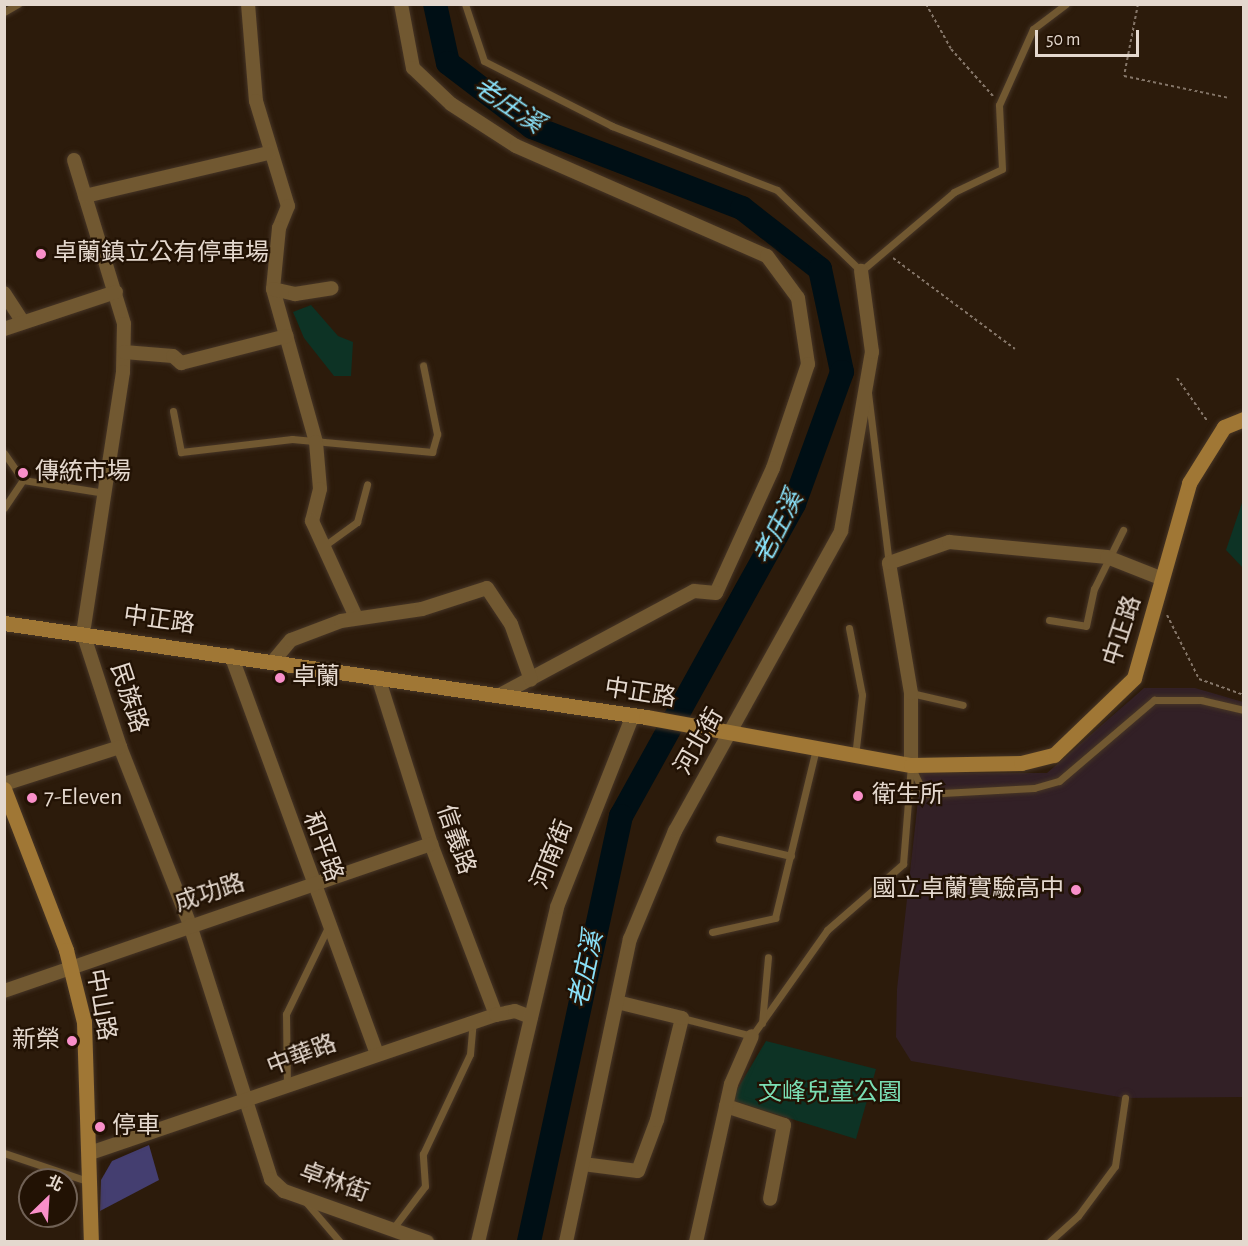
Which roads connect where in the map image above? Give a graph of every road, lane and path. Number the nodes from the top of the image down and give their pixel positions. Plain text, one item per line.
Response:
1 (18, 4) edge
2 (248, 4) edge
3 (401, 4) edge
4 (465, 4) edge
5 (926, 4) edge
6 (1066, 4) edge
7 (1138, 4) edge
8 (4, 12) edge
9 (1229, 98) dead end
10 (999, 105) junction
11 (269, 153) junction
12 (74, 160) dead end
13 (85, 196) junction
14 (884, 251) junction
15 (861, 271) junction
16 (332, 288) dead end
17 (273, 289) junction
18 (4, 292) edge
19 (116, 292) junction
20 (24, 322) junction
21 (4, 328) edge
22 (287, 336) junction
23 (1015, 349) dead end
24 (124, 352) junction
25 (423, 365) dead end
26 (1177, 378) dead end
27 (867, 388) junction
28 (173, 411) dead end
29 (1244, 419) edge
30 (1218, 436) junction
31 (316, 442) junction
32 (4, 453) edge
33 (22, 480) junction
34 (367, 484) dead end
35 (105, 493) junction
36 (4, 508) edge
37 (1123, 530) dead end
38 (324, 546) junction
39 (1107, 557) junction
40 (889, 563) junction
41 (1163, 579) junction
42 (1157, 599) junction
43 (356, 616) junction
44 (1049, 620) dead end
45 (4, 623) edge
46 (849, 628) dead end
47 (83, 633) junction
48 (231, 655) junction
49 (275, 659) junction
50 (378, 677) junction
51 (531, 680) junction
52 (911, 693) junction
53 (500, 695) junction
54 (1244, 695) edge
55 (963, 705) dead end
56 (1244, 710) edge
57 (639, 716) junction
58 (732, 734) junction
59 (120, 747) junction
60 (816, 748) junction
61 (855, 756) junction
62 (911, 765) junction
63 (4, 786) edge
64 (719, 839) dead end
65 (431, 844) junction
66 (791, 856) junction
67 (311, 884) junction
68 (190, 925) junction
69 (328, 927) junction
70 (712, 932) dead end
71 (768, 957) dead end
72 (70, 965) junction
73 (4, 991) edge
74 (617, 1002) junction
75 (496, 1015) junction
76 (531, 1017) junction
77 (682, 1018) junction
78 (473, 1022) junction
79 (762, 1024) junction
80 (752, 1036) junction
81 (376, 1052) junction
82 (287, 1086) junction
83 (1125, 1098) dead end
84 (250, 1100) junction
85 (726, 1106) junction
86 (4, 1153) edge
87 (90, 1153) junction
88 (584, 1164) junction
89 (91, 1182) junction
90 (302, 1196) junction
91 (770, 1199) dead end
92 (391, 1232) junction
93 (91, 1242) edge
94 (340, 1242) edge
95 (427, 1242) edge
96 (478, 1242) edge
97 (566, 1242) edge
98 (696, 1242) edge
99 (1048, 1242) edge

1 - 8 lane
2 - 11 street
3 - 51 street
4 - 15 lane
5 - 10 path
6 - 10 lane
7 - 9 path
10 - 14 lane
11 - 13 street
11 - 17 street
12 - 13 street, 民族路
13 - 19 street, 民族路
14 - 15 lane
14 - 23 path
15 - 27 street, 河北街
16 - 17 street
17 - 22 street
18 - 20 street
19 - 20 street
19 - 24 street, 民族路
20 - 21 street
22 - 24 street
22 - 31 street
24 - 35 street, 民族路
25 - 31 lane
26 - 30 path
27 - 40 lane
27 - 58 street, 河北街
28 - 31 lane
29 - 30 street
30 - 41 street, 中正路
31 - 38 street
32 - 33 lane
33 - 35 lane
33 - 36 lane
34 - 38 lane
35 - 47 street, 民族路
37 - 39 lane
38 - 43 street
39 - 40 street
39 - 41 street
39 - 44 lane
40 - 52 street
41 - 42 street, 中正路
42 - 54 path
42 - 62 street, 中正路
43 - 49 street
43 - 51 street
45 - 47 street, 中正路
46 - 61 lane
47 - 48 street, 中正路
47 - 59 street, 民族路
48 - 49 street, 中正路
48 - 67 street, 和平路
49 - 50 street, 中正路
50 - 53 street, 中正路
50 - 65 street, 信義路
51 - 53 street
52 - 55 lane
52 - 62 street
53 - 57 street, 中正路
56 - 62 lane
57 - 58 street, 中正路
57 - 76 street, 河南街
58 - 60 street, 中正路
58 - 74 street, 河北街
59 - 63 street
59 - 68 street, 民族路
60 - 61 street, 中正路
60 - 66 lane
61 - 62 street, 中正路
62 - 79 lane
63 - 72 street, 中山路
64 - 66 lane
65 - 67 street, 成功路
65 - 75 street, 信義路
66 - 70 lane
67 - 68 street, 成功路
67 - 69 street, 和平路
68 - 72 street, 成功路
68 - 84 street, 民族路
69 - 81 street, 和平路
69 - 82 lane
71 - 79 lane
72 - 73 street, 成功路
72 - 87 street, 中山路
74 - 77 street
74 - 88 street, 河北街
75 - 76 street, 中華路
75 - 78 street, 中華路
76 - 96 street, 河南街
77 - 80 lane
77 - 88 street
78 - 81 street, 中華路
78 - 92 lane
79 - 80 lane
80 - 85 street
81 - 82 street, 中華路
82 - 84 street, 中華路
83 - 99 lane
84 - 87 street, 中華路
84 - 90 street, 卓林街
85 - 91 street
85 - 98 street
86 - 89 lane
87 - 89 street, 中山路
88 - 97 street, 河北街
89 - 93 street, 中山路
90 - 92 street, 卓林街
90 - 94 lane
92 - 95 street, 卓林街

